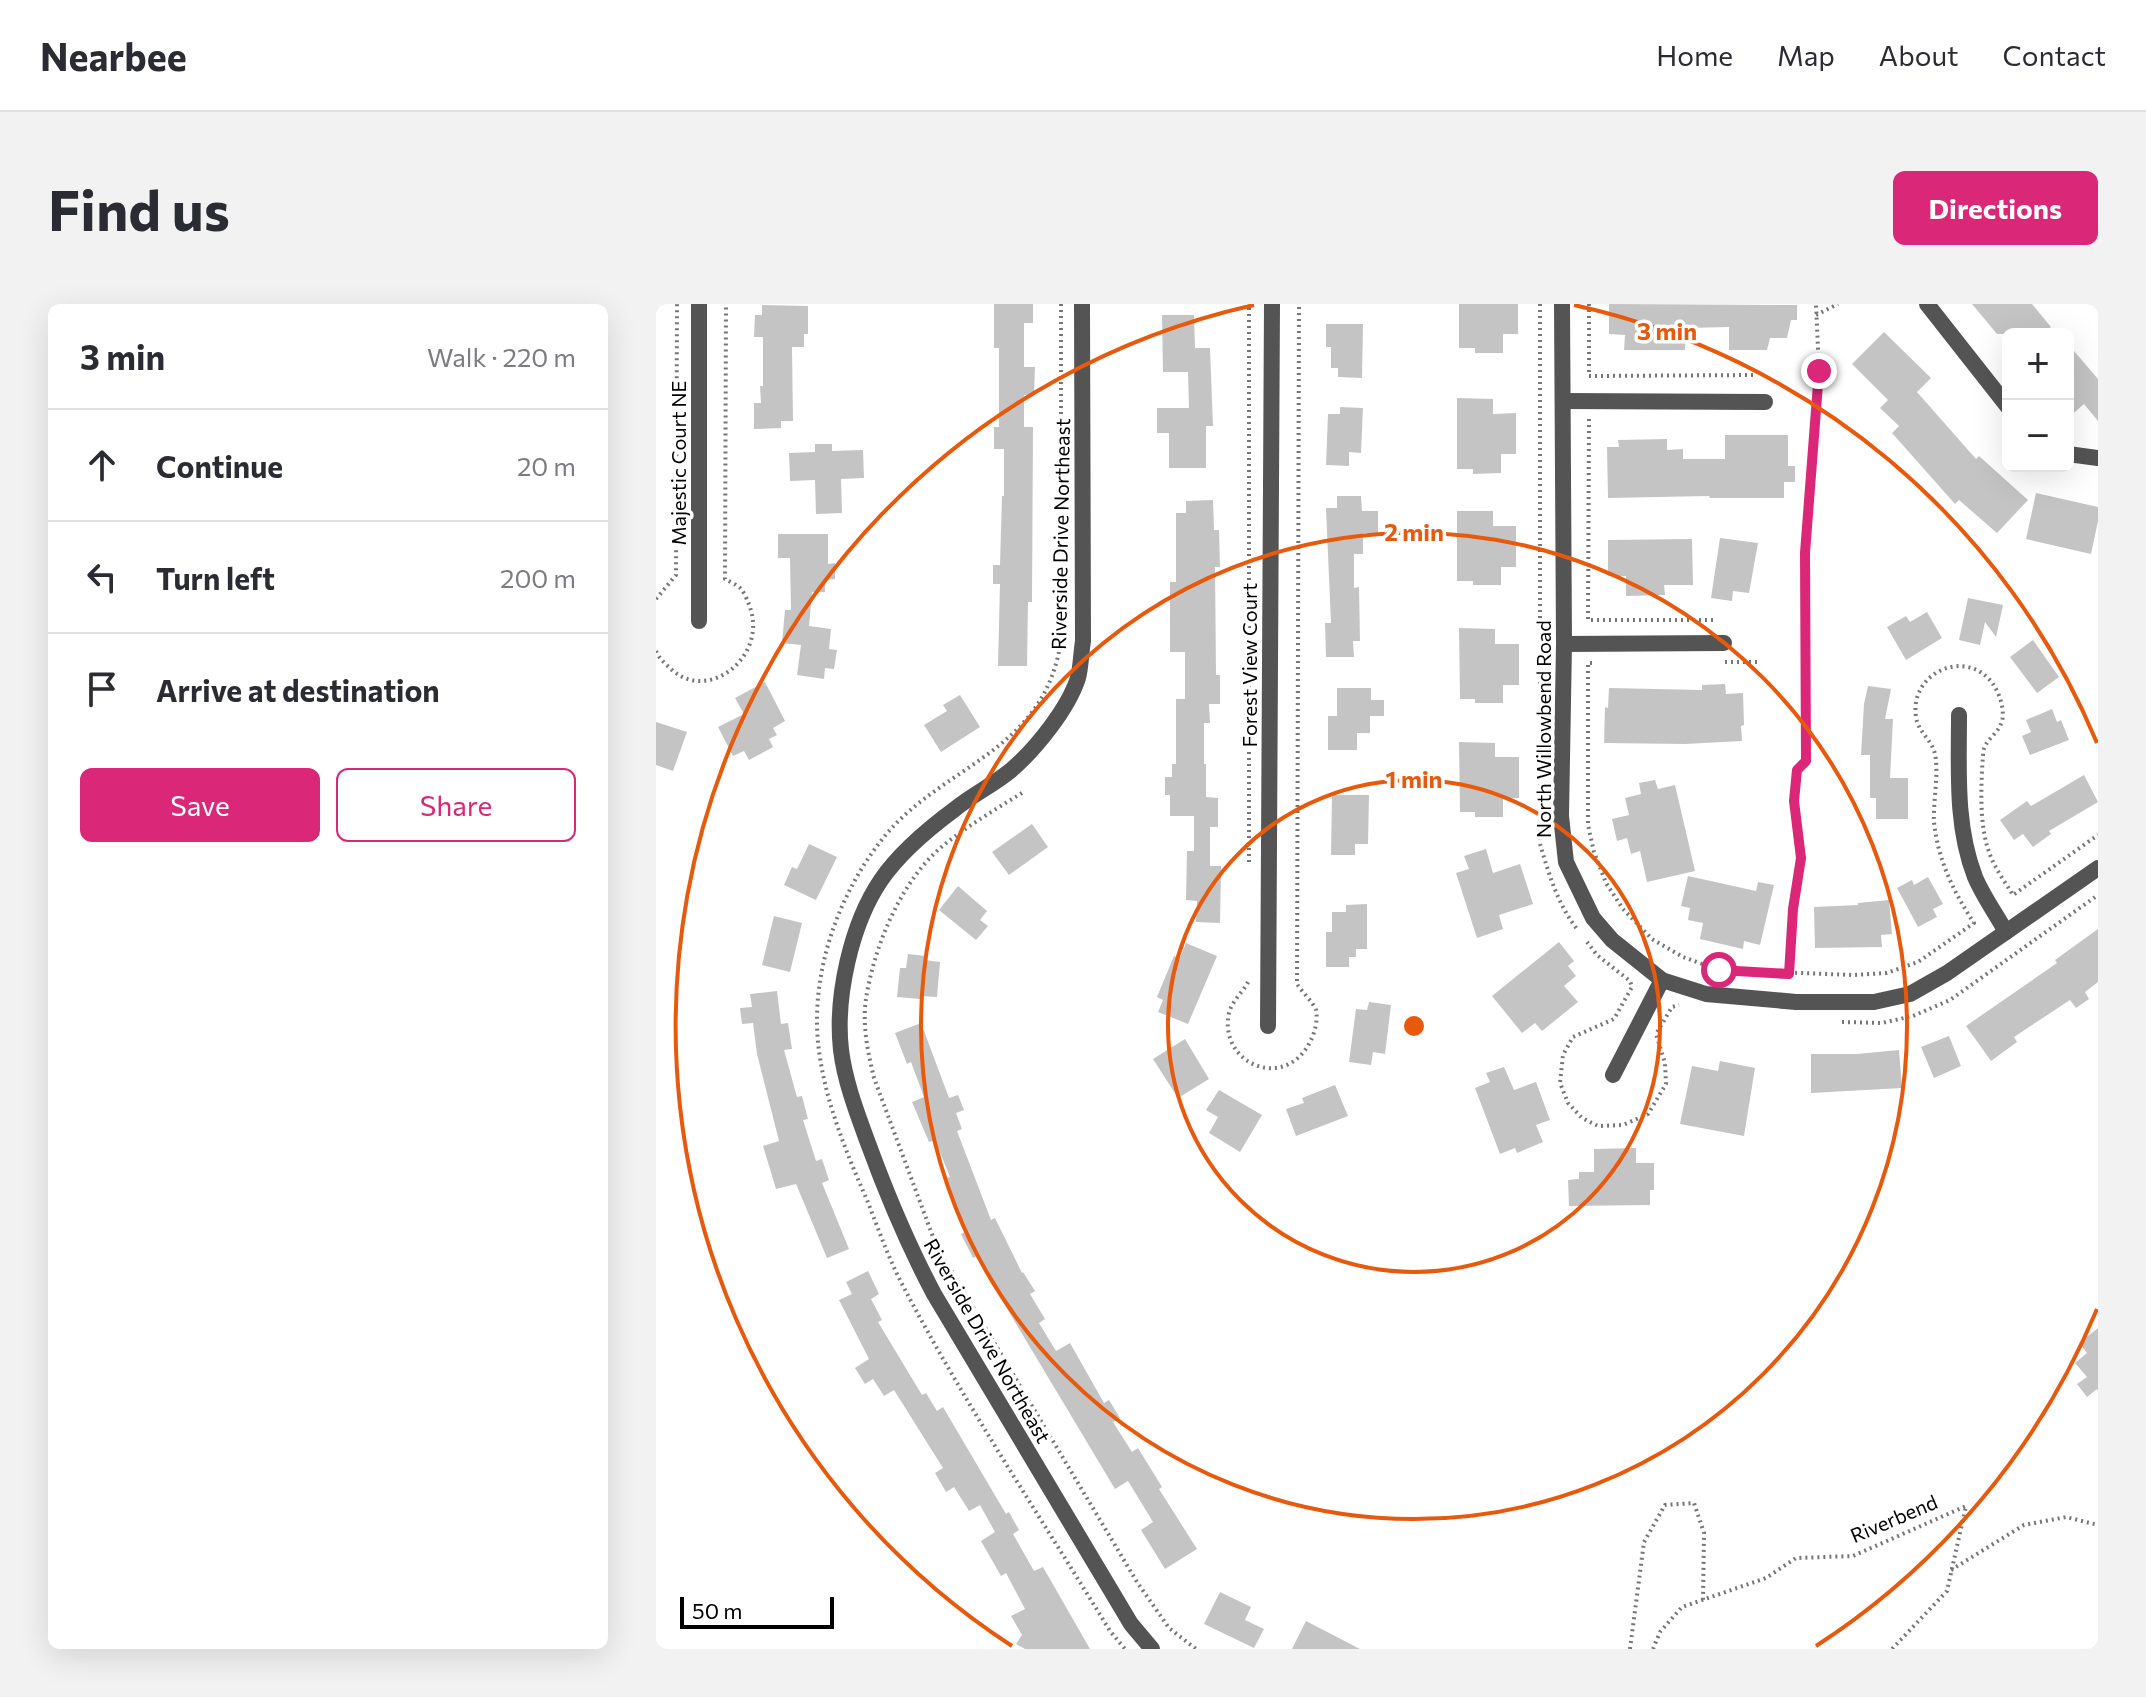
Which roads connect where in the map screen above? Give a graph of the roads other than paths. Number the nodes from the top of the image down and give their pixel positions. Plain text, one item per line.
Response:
1 (699, 304) edge
2 (1082, 304) edge
3 (1272, 304) edge
4 (1562, 304) edge
5 (1927, 304) edge
6 (2002, 400) edge
7 (1563, 401) junction
8 (1765, 402) dead end
9 (2074, 455) edge
10 (2098, 458) edge
11 (699, 621) dead end
12 (1724, 643) dead end
13 (1564, 644) junction
14 (1959, 715) dead end
15 (2098, 868) edge
16 (2006, 932) junction
17 (1662, 980) junction
18 (1268, 1026) dead end
19 (1613, 1075) dead end
20 (1152, 1649) edge

1 - 11 street, Majestic Court NE
2 - 20 street, Riverside Drive Northeast
3 - 18 street, Forest View Court
4 - 7 street, North Willowbend Road
5 - 6 street
7 - 8 street
7 - 13 street, North Willowbend Road
9 - 10 street
12 - 13 street
13 - 17 street, North Willowbend Road
14 - 16 street
15 - 16 street, North Willowbend Road
16 - 17 street, North Willowbend Road
17 - 19 street

